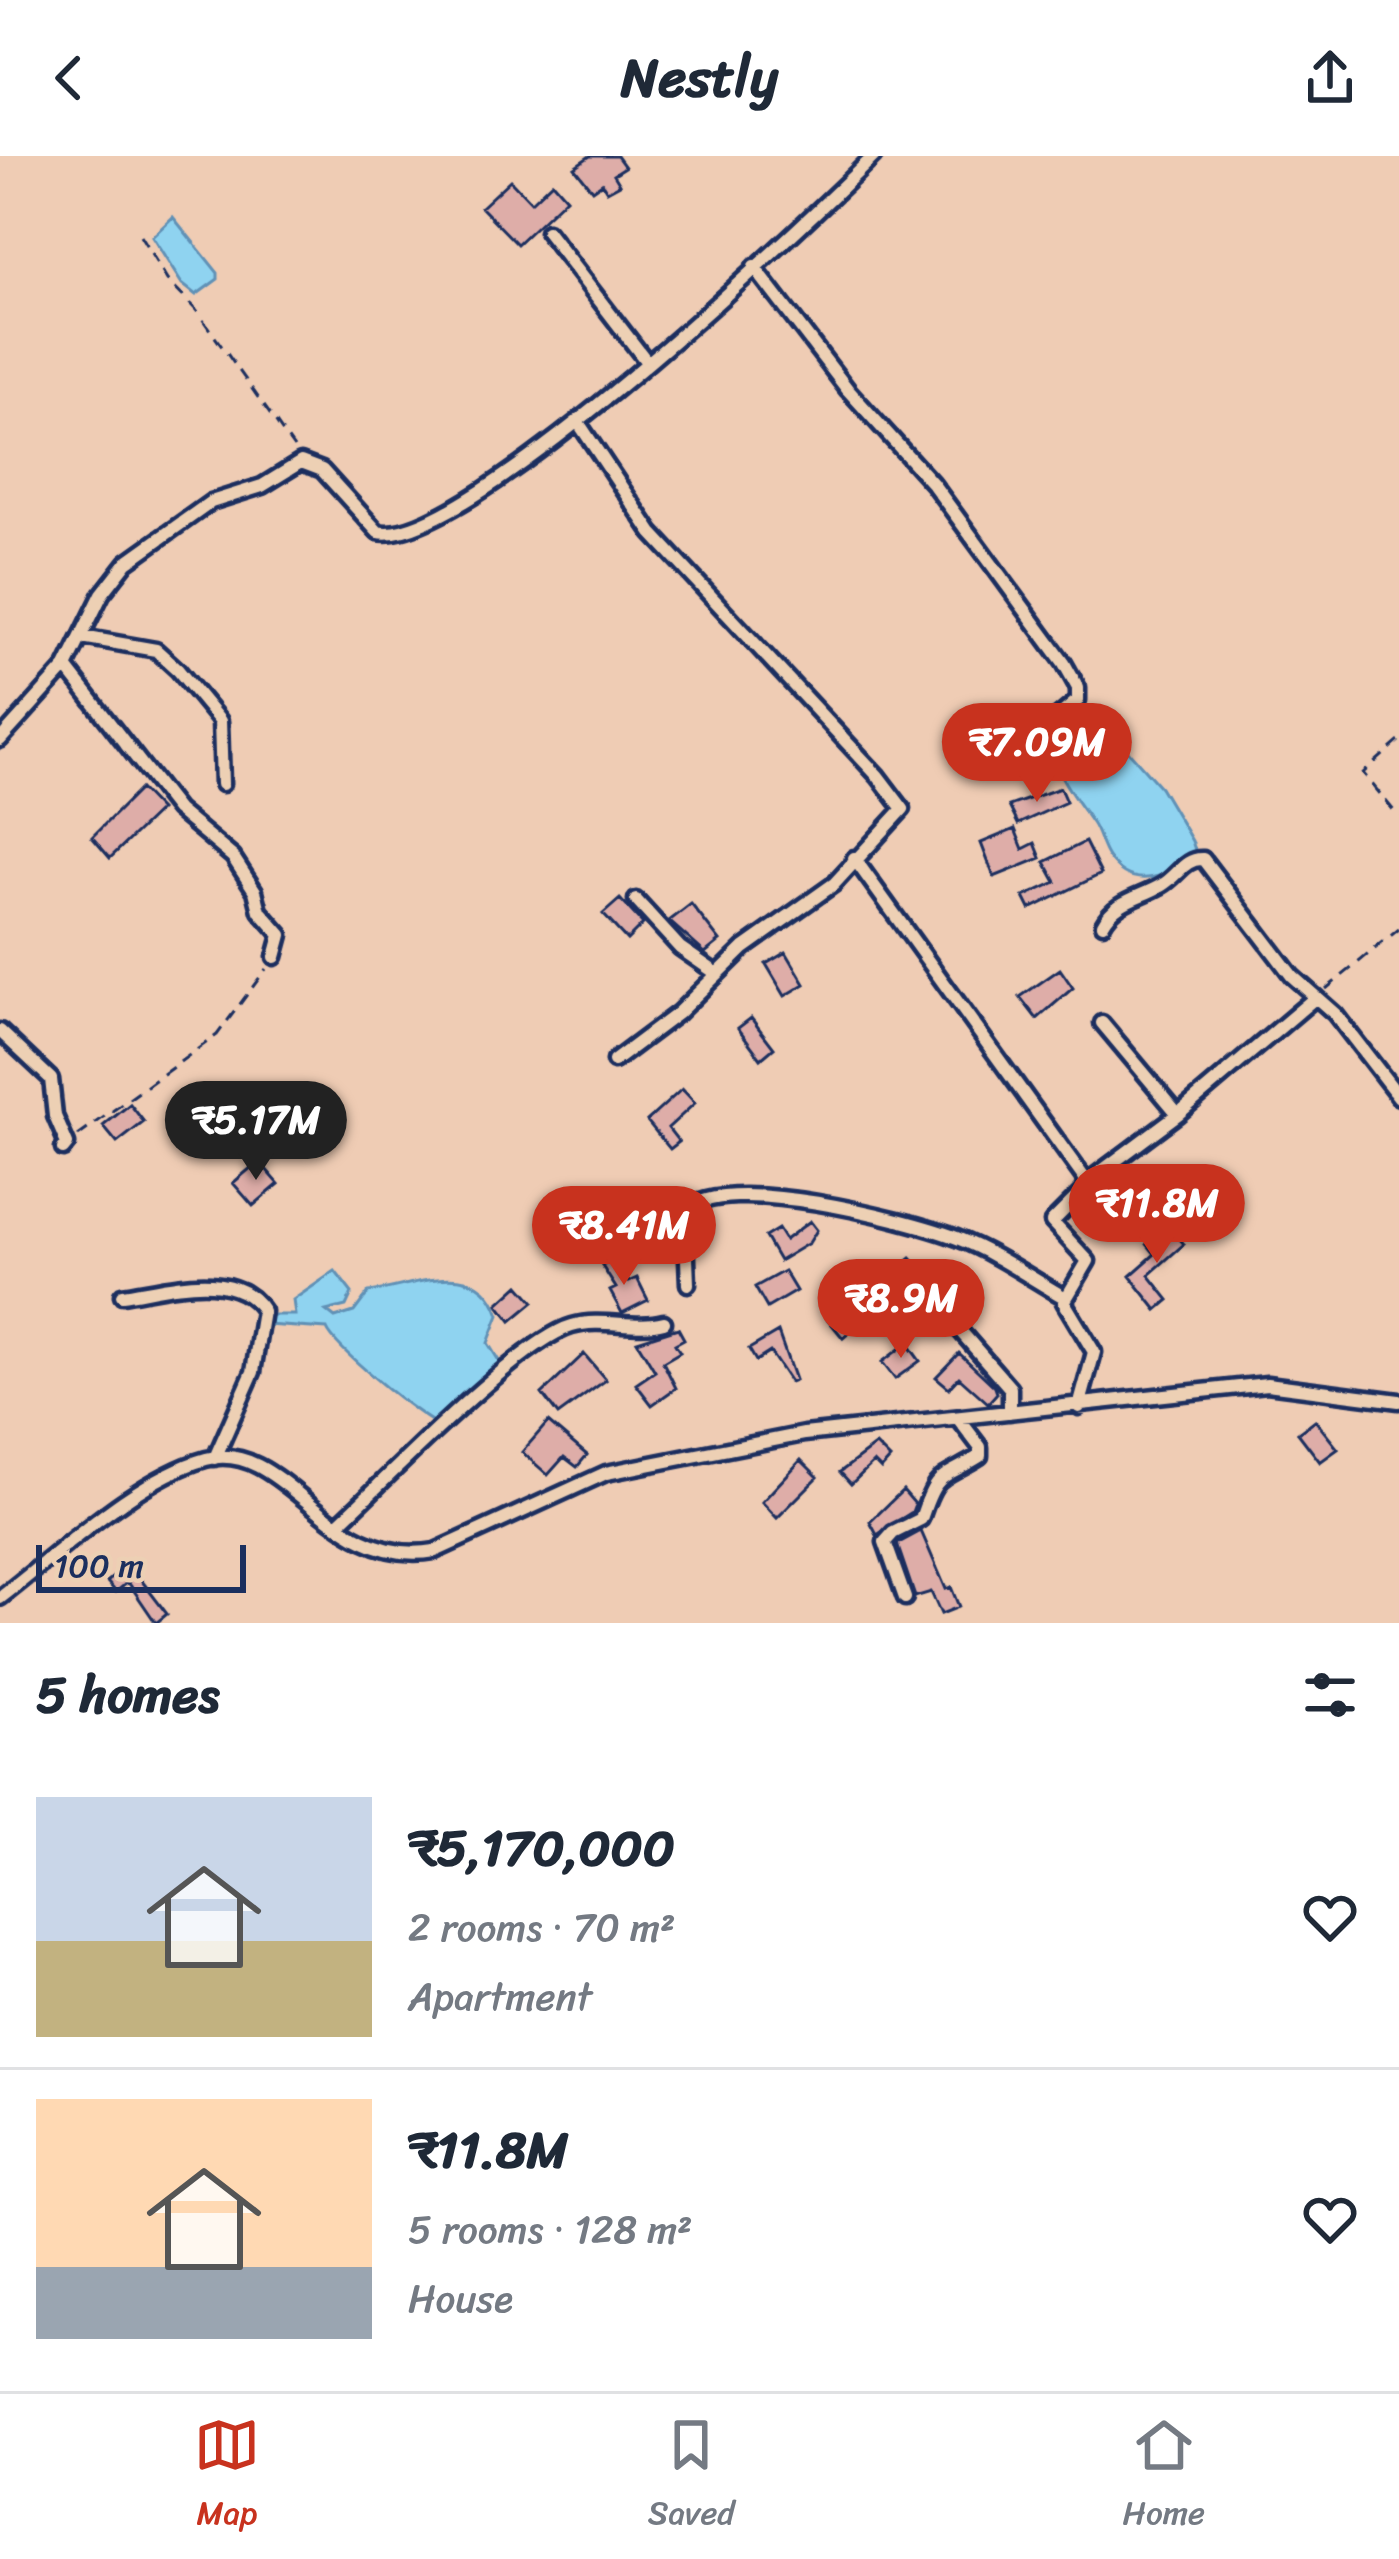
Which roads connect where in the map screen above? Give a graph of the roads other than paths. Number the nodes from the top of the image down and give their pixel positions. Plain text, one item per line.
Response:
1 (874, 156) edge
2 (547, 232) dead end
3 (754, 267) junction
4 (647, 362) junction
5 (578, 422) junction
6 (82, 637) junction
7 (66, 667) junction
8 (1052, 722) dead end
9 (0, 740) edge
10 (223, 784) dead end
11 (854, 858) junction
12 (636, 900) dead end
13 (1103, 924) dead end
14 (275, 957) road end
15 (716, 973) junction
16 (1316, 997) junction
17 (1102, 1023) dead end
18 (0, 1031) edge
19 (614, 1061) dead end
20 (1399, 1097) edge
21 (1178, 1114) junction
22 (65, 1147) road end
23 (1092, 1182) junction
24 (688, 1284) dead end
25 (122, 1295) dead end
26 (1064, 1297) junction
27 (664, 1322) dead end
28 (956, 1326) dead end
29 (1399, 1401) edge
30 (1079, 1408) junction
31 (1010, 1412) junction
32 (958, 1418) junction
33 (215, 1457) junction
34 (337, 1526) junction
35 (3, 1591) edge
36 (905, 1598) dead end

1 - 3 street
2 - 4 street
3 - 4 street
3 - 8 street
4 - 5 street
5 - 6 street
5 - 11 street
6 - 7 street
6 - 10 street
7 - 9 street
7 - 14 street
11 - 15 street
11 - 23 street
12 - 15 street
13 - 16 street
15 - 19 street
16 - 20 street
16 - 21 street
17 - 21 street
18 - 22 street
21 - 23 street
23 - 26 street
24 - 26 street
25 - 33 street
26 - 30 street
27 - 34 street
28 - 31 street
29 - 30 street
30 - 31 street
31 - 32 street
32 - 34 street
32 - 36 street
33 - 34 street
33 - 35 street

